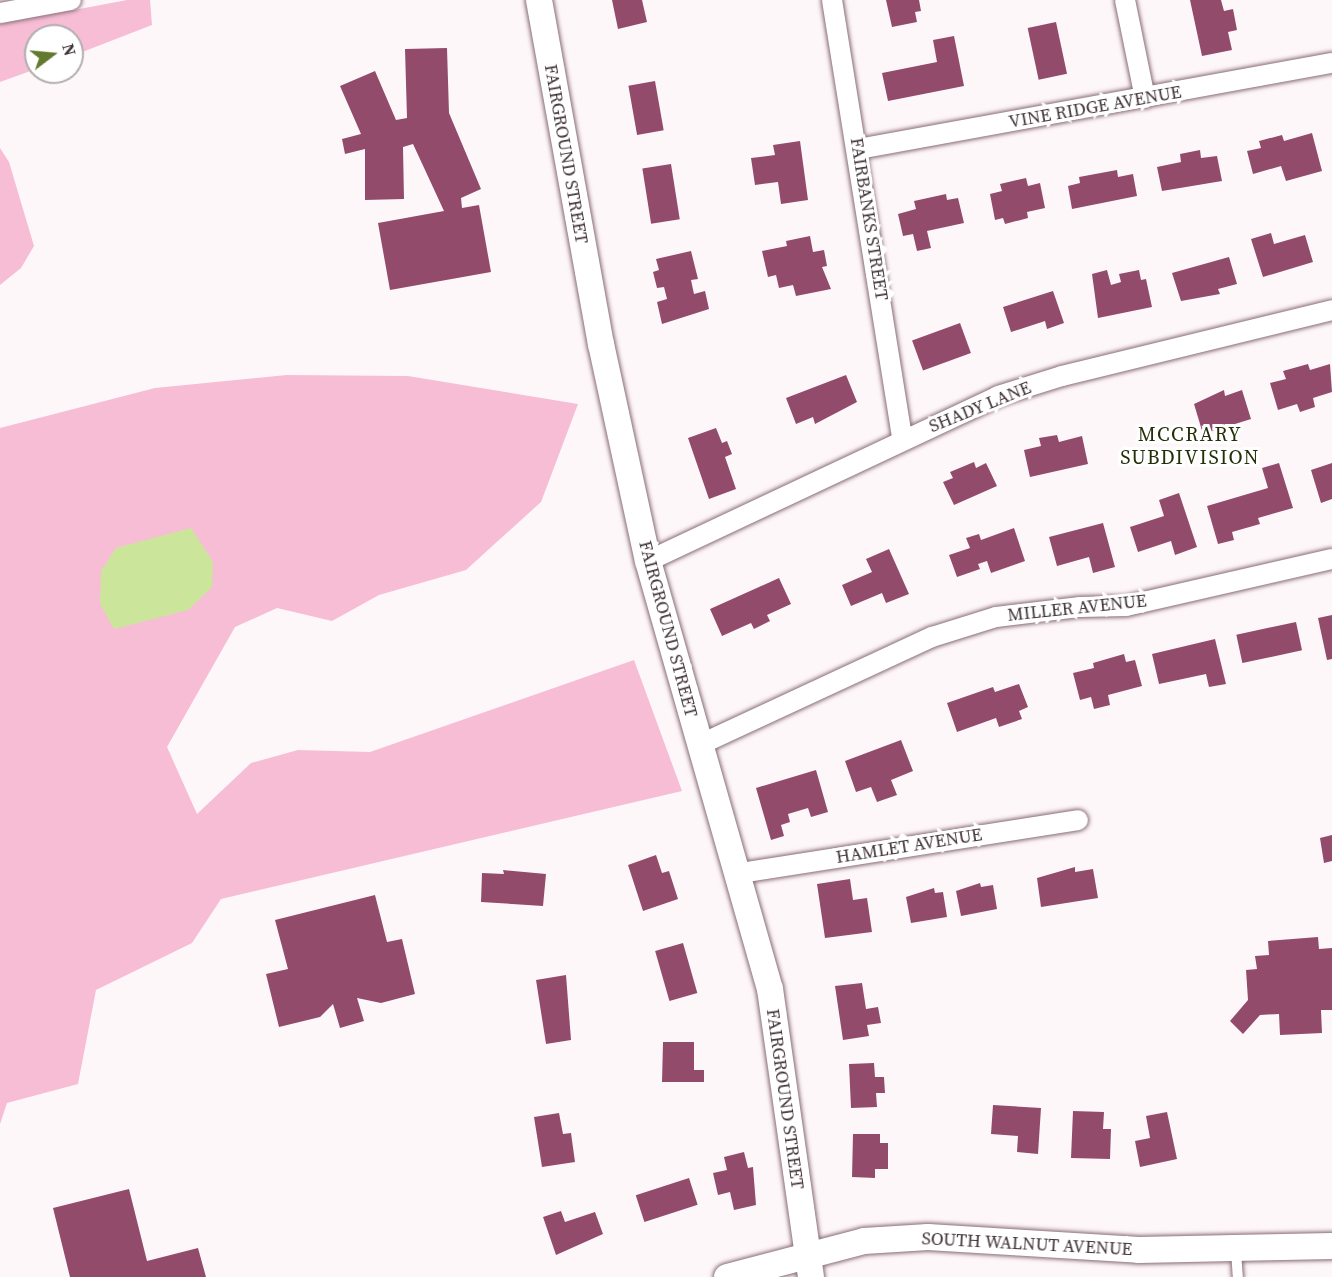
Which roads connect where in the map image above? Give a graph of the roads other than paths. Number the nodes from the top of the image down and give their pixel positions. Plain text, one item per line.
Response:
1 (70, 0) edge
2 (539, 0) edge
3 (832, 0) edge
4 (1125, 0) edge
5 (0, 13) edge
6 (1332, 63) edge
7 (1145, 98) junction
8 (858, 149) junction
9 (1332, 310) edge
10 (902, 439) junction
11 (1332, 559) edge
12 (648, 561) junction
13 (699, 746) junction
14 (1078, 820) dead end
15 (740, 873) junction
16 (1332, 1246) edge
17 (1236, 1251) junction
18 (808, 1266) edge
19 (728, 1277) edge
20 (1238, 1277) edge

1 - 5 street
2 - 12 street, FAIRGROUND STREET
3 - 8 street, FAIRBANKS STREET
4 - 7 street
6 - 7 street, VINE RIDGE AVENUE
7 - 8 street, VINE RIDGE AVENUE
8 - 10 street, FAIRBANKS STREET
9 - 10 street, SHADY LANE
10 - 12 street, SHADY LANE
11 - 13 street, MILLER AVENUE
12 - 13 street, FAIRGROUND STREET
13 - 15 street, FAIRGROUND STREET
14 - 15 street, HAMLET AVENUE
15 - 18 street, FAIRGROUND STREET
16 - 17 street, SOUTH WALNUT AVENUE
17 - 18 street, SOUTH WALNUT AVENUE
17 - 20 lane
18 - 19 street, SOUTH WALNUT AVENUE

